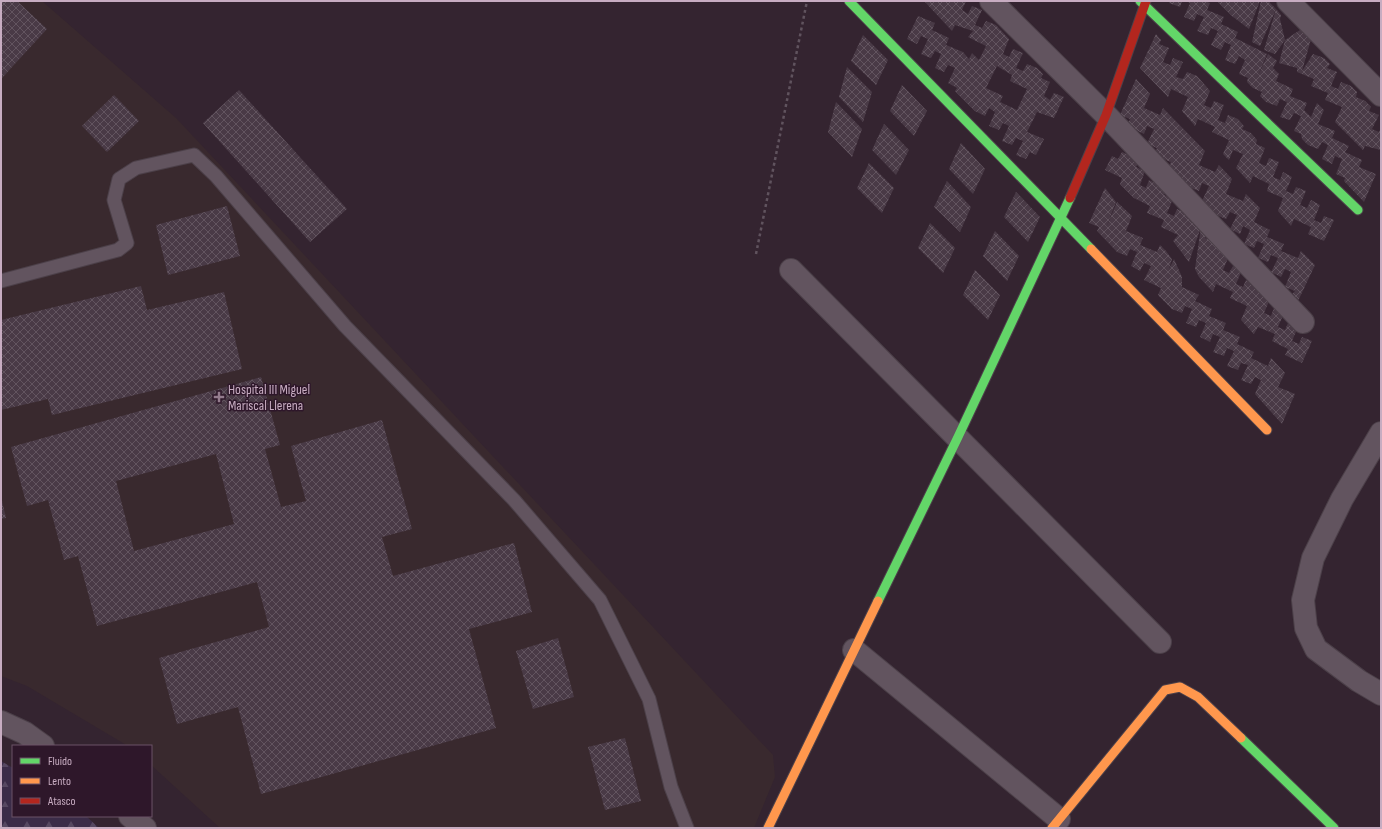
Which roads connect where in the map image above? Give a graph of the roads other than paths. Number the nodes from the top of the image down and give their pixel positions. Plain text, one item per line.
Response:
1 (849, 1) edge
2 (991, 1) edge
3 (1288, 1) edge
4 (1143, 2) edge
5 (1381, 95) edge
6 (1106, 115) junction
7 (1358, 210) dead end
8 (1061, 219) junction
9 (791, 270) dead end
10 (1, 282) edge
11 (1303, 322) dead end
12 (1267, 430) dead end
13 (1381, 434) edge
14 (958, 438) junction
15 (1160, 642) dead end
16 (854, 650) junction
17 (1381, 694) edge
18 (1, 722) edge
19 (42, 745) edge
20 (131, 817) edge
21 (1056, 823) edge
22 (145, 828) edge
23 (687, 828) edge
24 (768, 828) edge
25 (1334, 828) edge

1 - 8 street
2 - 6 street
3 - 5 street
4 - 6 street
4 - 7 street
6 - 8 street
6 - 11 street
8 - 12 street
8 - 14 street
9 - 14 street
10 - 23 lane
13 - 17 street
14 - 15 street
14 - 16 street
16 - 21 street
16 - 24 street
18 - 19 street
20 - 22 street
21 - 25 street

